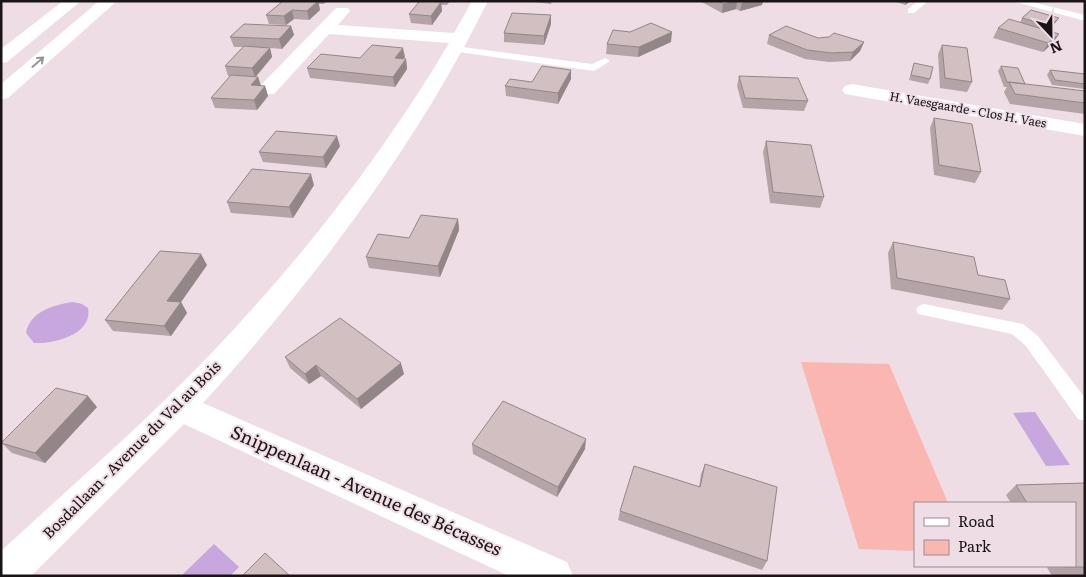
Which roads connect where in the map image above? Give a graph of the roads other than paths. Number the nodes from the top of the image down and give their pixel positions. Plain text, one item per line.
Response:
1 (73, 1) edge
2 (109, 1) edge
3 (480, 1) edge
4 (924, 1) edge
5 (1016, 1) edge
6 (342, 11) dead end
7 (911, 11) dead end
8 (1085, 18) edge
9 (325, 29) junction
10 (458, 44) junction
11 (1, 58) edge
12 (605, 61) dead end
13 (267, 90) dead end
14 (852, 90) dead end
15 (1, 94) edge
16 (1085, 130) edge
17 (924, 310) dead end
18 (180, 407) junction
19 (1085, 412) edge
20 (3, 576) edge
21 (553, 576) edge

1 - 11 main road
15 -> 2 main road
3 - 10 main road, Bosdallaan - Avenue du Val au Bois
4 - 7 lane
5 - 8 lane
6 - 9 main road
9 - 10 main road
9 - 13 main road
10 - 12 lane
10 - 18 main road, Bosdallaan - Avenue du Val au Bois
14 - 16 main road, H. Vaesgaarde - Clos H. Vaes
17 - 19 lane
18 - 20 main road, Bosdallaan - Avenue du Val au Bois
18 - 21 main road, Snippenlaan - Avenue des Bécasses

